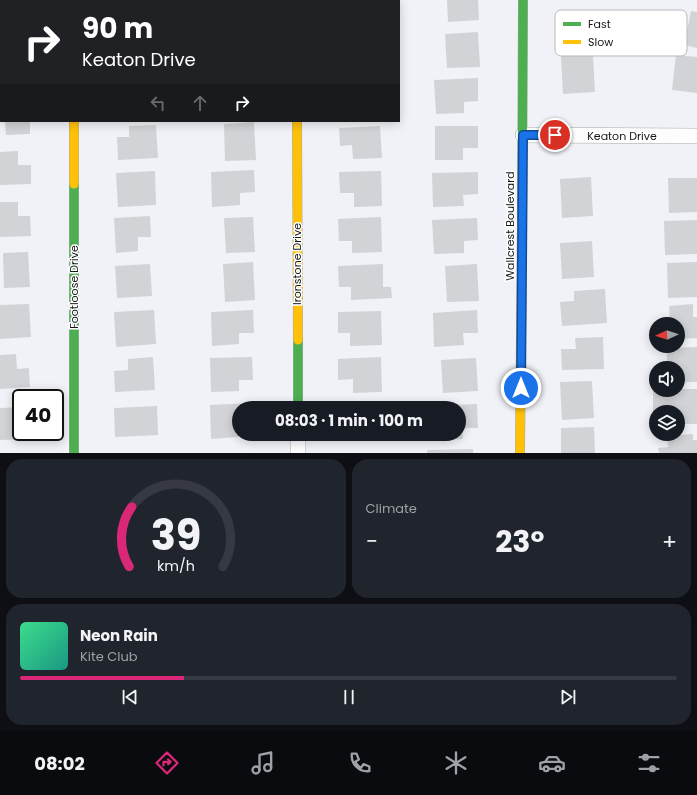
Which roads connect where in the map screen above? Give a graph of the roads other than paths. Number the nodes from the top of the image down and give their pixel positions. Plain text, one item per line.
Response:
1 (523, 0) edge
2 (74, 122) edge
3 (297, 122) edge
4 (523, 135) junction
5 (697, 136) edge
6 (298, 401) edge
7 (298, 441) edge
8 (74, 453) edge
9 (298, 453) edge
10 (520, 453) edge

1 - 4 street, Wallcrest Boulevard
2 - 8 street, Footloose Drive
3 - 6 street, Ironstone Drive
4 - 5 street, Keaton Drive
4 - 10 street, Wallcrest Boulevard
7 - 9 street

